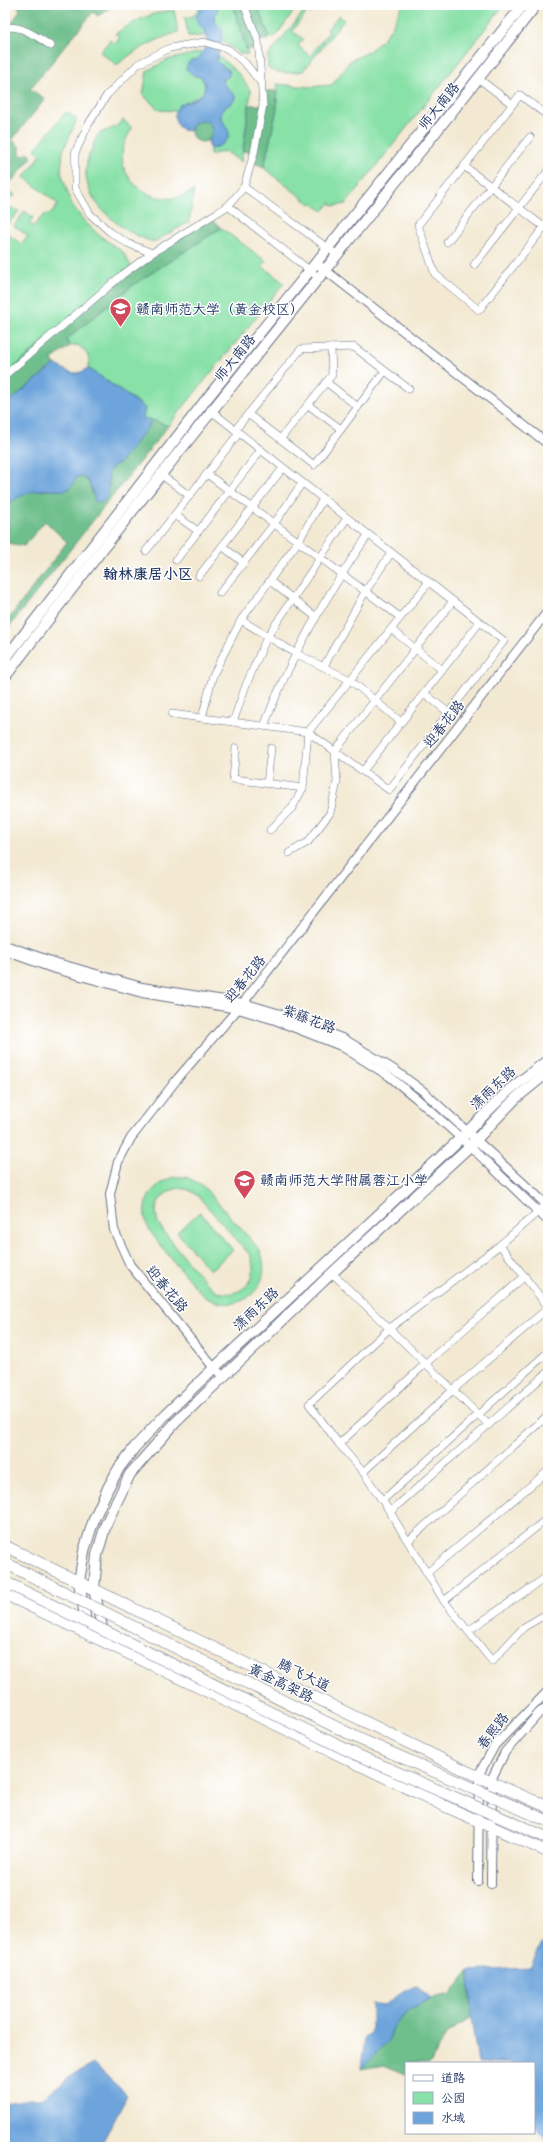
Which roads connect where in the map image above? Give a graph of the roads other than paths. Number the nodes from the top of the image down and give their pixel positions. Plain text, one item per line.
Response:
1 (244, 5) edge
2 (523, 5) edge
3 (536, 5) edge
4 (5, 28) edge
5 (51, 46) dead end
6 (479, 79) junction
7 (262, 84) junction
8 (512, 104) junction
9 (548, 116) edge
10 (530, 137) dead end
11 (464, 166) junction
12 (548, 171) edge
13 (491, 186) junction
14 (244, 187) junction
15 (228, 206) junction
16 (519, 208) junction
17 (546, 224) edge
18 (447, 242) dead end
19 (328, 248) junction
20 (152, 253) junction
21 (336, 254) junction
22 (474, 265) dead end
23 (317, 270) junction
24 (331, 348) junction
25 (385, 371) junction
26 (5, 375) edge
27 (326, 382) junction
28 (409, 389) dead end
29 (308, 405) junction
30 (358, 406) junction
31 (210, 410) junction
32 (248, 414) junction
33 (341, 429) junction
34 (237, 431) junction
35 (281, 438) junction
36 (548, 444) edge
37 (261, 450) junction
38 (283, 468) junction
39 (160, 474) junction
40 (207, 474) junction
41 (302, 483) junction
42 (229, 491) junction
43 (190, 496) junction
44 (323, 499) junction
45 (252, 508) junction
46 (175, 515) junction
47 (347, 518) junction
48 (274, 524) junction
49 (198, 531) junction
50 (368, 535) junction
51 (298, 542) junction
52 (222, 546) junction
53 (146, 551) dead end
54 (391, 552) junction
55 (319, 558) junction
56 (176, 560) dead end
57 (244, 563) junction
58 (341, 574) junction
59 (199, 576) dead end
60 (270, 581) junction
61 (429, 582) junction
62 (365, 592) junction
63 (220, 593) dead end
64 (292, 599) junction
65 (453, 601) junction
66 (548, 611) edge
67 (400, 617) junction
68 (316, 618) junction
69 (241, 620) junction
70 (480, 622) junction
71 (391, 629) junction
72 (267, 637) junction
73 (416, 649) junction
74 (295, 653) junction
75 (5, 659) edge
76 (324, 666) junction
77 (442, 670) junction
78 (5, 676) edge
79 (350, 680) junction
80 (424, 693) junction
81 (375, 701) junction
82 (449, 713) junction
83 (172, 714) dead end
84 (202, 718) junction
85 (233, 722) junction
86 (401, 722) junction
87 (264, 726) junction
88 (308, 732) junction
89 (236, 748) dead end
90 (271, 748) dead end
91 (335, 751) junction
92 (363, 771) junction
93 (267, 784) junction
94 (303, 788) junction
95 (270, 830) dead end
96 (289, 853) dead end
97 (5, 945) edge
98 (5, 951) edge
99 (240, 1006) junction
100 (548, 1060) edge
101 (548, 1072) edge
102 (465, 1134) junction
103 (474, 1142) junction
104 (548, 1204) edge
105 (540, 1211) junction
106 (548, 1221) edge
107 (500, 1245) junction
108 (332, 1273) junction
109 (525, 1276) junction
110 (548, 1308) edge
111 (390, 1328) junction
112 (548, 1352) edge
113 (426, 1363) junction
114 (214, 1368) junction
115 (548, 1372) edge
116 (224, 1377) junction
117 (453, 1390) junction
118 (548, 1415) edge
119 (479, 1416) junction
120 (489, 1426) junction
121 (339, 1444) junction
122 (548, 1471) edge
123 (363, 1472) junction
124 (383, 1500) junction
125 (390, 1512) junction
126 (548, 1518) edge
127 (408, 1541) junction
128 (5, 1546) edge
129 (5, 1563) edge
130 (427, 1573) junction
131 (548, 1576) edge
132 (5, 1582) edge
133 (79, 1582) junction
134 (94, 1589) junction
135 (5, 1594) edge
136 (444, 1601) junction
137 (548, 1613) edge
138 (468, 1631) junction
139 (88, 1634) junction
140 (106, 1642) junction
141 (548, 1691) edge
142 (548, 1705) edge
143 (480, 1777) junction
144 (492, 1783) junction
145 (548, 1807) edge
146 (548, 1821) edge
147 (479, 1822) junction
148 (492, 1828) junction
149 (548, 1838) edge
150 (548, 1852) edge
151 (478, 1881) dead end
152 (491, 1884) dead end

1 - 7 street
2 - 19 main road, 师大南路
3 - 6 main road, 师大南路
4 - 5 street
6 - 8 street
6 - 21 main road, 师大南路
7 - 14 street
7 - 20 street
8 - 9 street
8 - 11 street
10 - 13 street
11 - 13 street
11 - 17 street
12 - 16 street
13 - 16 street
13 - 18 street
14 - 15 street
14 - 19 street
15 - 20 street
15 - 23 street
16 - 17 street
16 - 22 street
19 - 21 street
19 - 23 main road, 师大南路
20 - 26 street
21 - 23 main road, 师大南路
23 - 31 main road, 师大南路
23 - 36 street
23 - 75 main road, 师大南路
24 - 25 street
24 - 27 street
24 - 32 street
25 - 28 street
25 - 30 street
27 - 29 street
27 - 30 street
29 - 33 street
29 - 35 street
30 - 33 street
31 - 34 street
31 - 39 main road, 师大南路
32 - 34 street
32 - 35 street
33 - 35 street
34 - 37 street
34 - 40 street
37 - 38 street
37 - 42 street
38 - 41 street
38 - 45 street
39 - 43 street
39 - 78 main road, 师大南路
40 - 42 street
40 - 43 street
41 - 44 street
41 - 48 street
42 - 45 street
42 - 49 street
43 - 46 street
44 - 47 street
44 - 51 street
45 - 48 street
45 - 52 street
46 - 49 street
46 - 53 street
47 - 50 street
47 - 55 street
48 - 51 street
48 - 57 street
49 - 56 street
50 - 54 street
50 - 58 street
51 - 55 street
51 - 60 street
52 - 57 street
52 - 59 street
54 - 61 street
54 - 62 street
55 - 58 street
55 - 64 street
57 - 63 street
58 - 62 street
58 - 68 street
60 - 64 street
60 - 69 street
61 - 65 street
61 - 67 street
62 - 67 street
62 - 76 street
64 - 68 street
64 - 72 street
65 - 70 street
65 - 73 street
66 - 99 street, 迎春花路
67 - 71 street
68 - 74 street
69 - 72 street
69 - 84 street
70 - 77 street
70 - 82 street
71 - 73 street
71 - 79 street
72 - 74 street
72 - 85 street
73 - 77 street
73 - 81 street
74 - 76 street
74 - 87 street
76 - 79 street
77 - 80 street
79 - 81 street
79 - 88 street
80 - 82 street
80 - 86 street
81 - 86 street
81 - 91 street
82 - 92 street
83 - 84 street
84 - 85 street
85 - 87 street
86 - 92 street
87 - 88 street
88 - 91 street
88 - 94 street
89 - 93 street
90 - 93 street
91 - 92 street
91 - 96 street
93 - 94 street
94 - 95 street
97 - 99 street, 紫藤花路
98 - 99 street, 紫藤花路
99 - 102 street, 紫藤花路
99 - 114 street, 迎春花路
100 - 102 main road, 潇雨东路
101 - 103 main road, 潇雨东路
102 - 103 street, 紫藤花路
102 - 114 main road, 潇雨东路
103 - 104 street, 紫藤花路
103 - 105 street, 紫藤花路
103 - 108 main road, 潇雨东路
104 - 105 street
105 - 106 street, 紫藤花路
105 - 107 street
107 - 109 street
107 - 111 street
108 - 111 street
108 - 116 main road, 潇雨东路
109 - 110 street
109 - 113 street
110 - 117 street
111 - 113 street
111 - 121 street
112 - 119 street
113 - 117 street
113 - 121 street
114 - 116 street, 迎春花路
114 - 133 main road, 潇雨东路
115 - 120 street
116 - 134 main road, 潇雨东路
117 - 119 street
117 - 123 street
118 - 127 street
119 - 120 street
119 - 124 street
120 - 125 street
121 - 123 street
122 - 130 street
123 - 124 street
124 - 125 street
125 - 127 street
126 - 136 street
127 - 130 street
128 - 133 main road, 腾飞大道
129 - 146 main road, 黄金高架路, bridge
130 - 136 street
131 - 138 street
132 - 149 main road, bridge
133 - 134 main road, 腾飞大道
133 - 139 main road, 潇雨东路
134 - 140 main road, 潇雨东路
134 - 143 main road, 腾飞大道
135 - 139 main road
136 - 138 street
137 - 138 street
139 - 140 main road
140 - 147 main road
141 - 143 street, 春熙路
142 - 144 street, 春熙路
143 - 144 main road, 腾飞大道
143 - 147 street, 春熙路
144 - 145 main road, 腾飞大道
144 - 148 street, 春熙路
147 - 148 main road
147 - 151 street, 春熙路
148 - 150 main road
148 - 152 street, 春熙路

